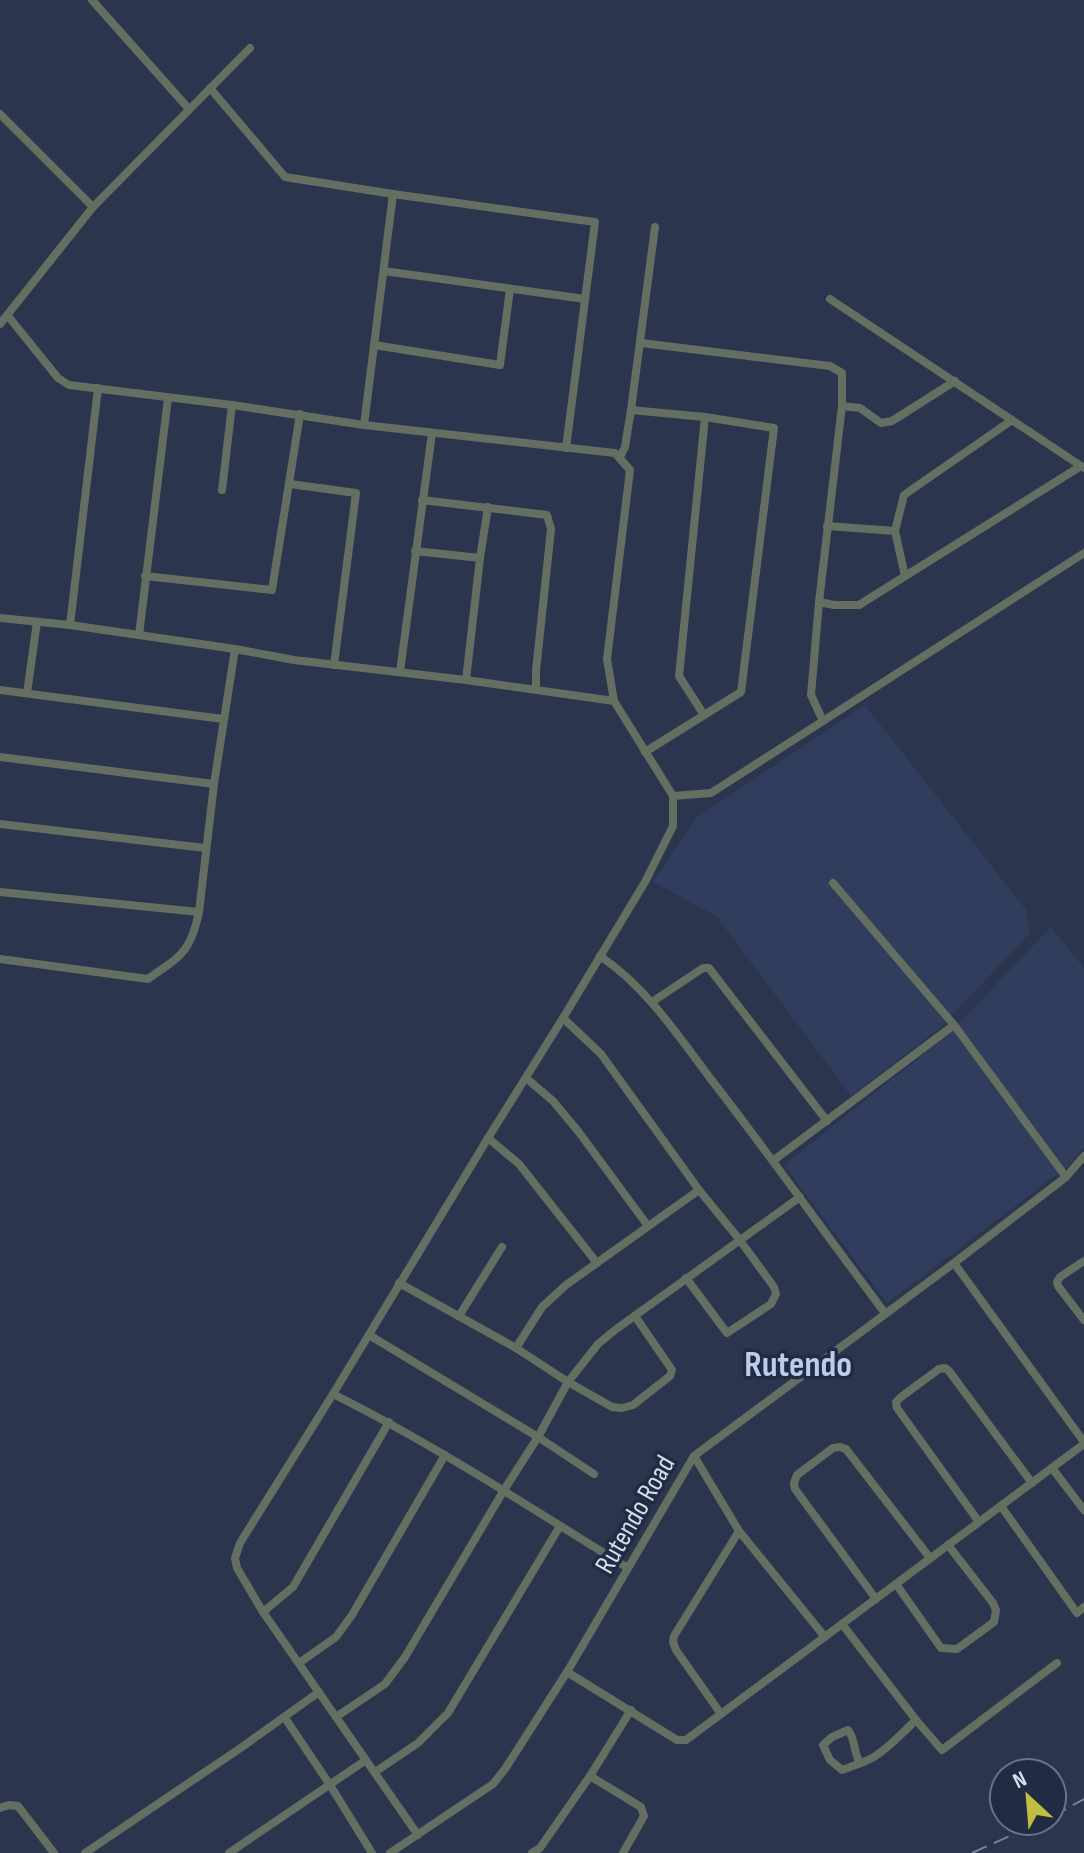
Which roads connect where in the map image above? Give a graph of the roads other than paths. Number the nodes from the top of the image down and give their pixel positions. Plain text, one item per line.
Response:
1 (92, 0) edge
2 (250, 48) dead end
3 (210, 88) junction
4 (189, 109) junction
5 (0, 114) edge
6 (393, 194) junction
7 (93, 207) junction
8 (655, 227) dead end
9 (384, 271) junction
10 (510, 289) junction
11 (585, 299) junction
12 (830, 299) dead end
13 (8, 316) junction
14 (0, 324) edge
15 (641, 343) junction
16 (374, 345) junction
17 (955, 381) junction
18 (98, 388) junction
19 (168, 398) junction
20 (232, 405) junction
21 (842, 406) junction
22 (631, 410) junction
23 (300, 414) junction
24 (705, 417) junction
25 (1012, 420) junction
26 (364, 425) junction
27 (432, 433) junction
28 (566, 448) junction
29 (620, 457) junction
30 (1082, 467) edge
31 (290, 484) junction
32 (222, 490) dead end
33 (422, 500) junction
34 (488, 507) junction
35 (827, 526) junction
36 (895, 531) junction
37 (415, 551) junction
38 (1084, 553) edge
39 (480, 558) junction
40 (145, 576) junction
41 (905, 576) junction
42 (819, 602) junction
43 (0, 618) edge
44 (37, 622) junction
45 (70, 625) junction
46 (139, 635) junction
47 (235, 649) junction
48 (334, 665) junction
49 (400, 672) junction
50 (466, 680) junction
51 (536, 689) junction
52 (0, 690) edge
53 (27, 693) junction
54 (614, 701) junction
55 (704, 715) junction
56 (223, 719) junction
57 (823, 721) junction
58 (645, 752) junction
59 (0, 757) edge
60 (214, 784) junction
61 (673, 796) junction
62 (0, 824) edge
63 (205, 848) junction
64 (833, 883) dead end
65 (0, 892) edge
66 (199, 912) junction
67 (600, 956) junction
68 (0, 959) edge
69 (652, 1002) junction
70 (563, 1018) junction
71 (954, 1025) junction
72 (526, 1078) junction
73 (827, 1121) junction
74 (488, 1138) junction
75 (1084, 1156) edge
76 (774, 1160) junction
77 (1066, 1177) junction
78 (699, 1190) junction
79 (800, 1197) junction
80 (648, 1226) junction
81 (739, 1239) junction
82 (502, 1247) dead end
83 (1084, 1261) edge
84 (597, 1263) junction
85 (954, 1263) junction
86 (686, 1278) junction
87 (399, 1283) junction
88 (885, 1313) junction
89 (459, 1316) junction
90 (635, 1316) junction
91 (1084, 1320) edge
92 (369, 1335) junction
93 (516, 1348) junction
94 (568, 1382) junction
95 (333, 1394) junction
96 (389, 1422) junction
97 (538, 1437) junction
98 (1084, 1443) edge
99 (445, 1455) junction
100 (694, 1456) junction
101 (1052, 1468) junction
102 (594, 1474) dead end
103 (1032, 1483) junction
104 (504, 1490) junction
105 (1001, 1506) junction
106 (1084, 1510) edge
107 (979, 1522) junction
108 (560, 1526) junction
109 (739, 1531) junction
110 (948, 1545) junction
111 (930, 1558) junction
112 (628, 1568) junction
113 (896, 1584) junction
114 (876, 1599) junction
115 (1084, 1607) edge
116 (263, 1612) junction
117 (842, 1624) junction
118 (825, 1637) junction
119 (299, 1663) junction
120 (1057, 1663) dead end
121 (567, 1672) junction
122 (319, 1692) junction
123 (631, 1710) junction
124 (721, 1714) junction
125 (336, 1717) junction
126 (285, 1718) junction
127 (916, 1720) junction
128 (366, 1760) junction
129 (860, 1763) junction
130 (375, 1772) junction
131 (590, 1776) junction
132 (330, 1785) junction
133 (0, 1808) edge
134 (418, 1835) junction
135 (87, 1852) edge
136 (54, 1853) edge
137 (229, 1853) edge
138 (372, 1853) edge
139 (390, 1853) edge
140 (532, 1853) edge
141 (623, 1853) edge

1 - 4 street
2 - 3 street
3 - 4 street
3 - 6 street
4 - 7 street
5 - 7 street
6 - 9 street
6 - 11 street
7 - 13 street
8 - 15 street
9 - 10 street
9 - 16 street
10 - 11 street
10 - 16 street
11 - 28 street
12 - 17 street
13 - 14 street
13 - 18 street
15 - 21 street
15 - 22 street
16 - 26 street
17 - 21 street
17 - 25 street
18 - 19 street
18 - 45 street
19 - 20 street
19 - 40 street
20 - 23 street
20 - 32 street
21 - 35 street
22 - 24 street
22 - 29 street
23 - 26 street
23 - 31 street
24 - 55 street
24 - 55 street
25 - 30 street
25 - 36 street
26 - 27 street
27 - 28 street
27 - 33 street
28 - 29 street
29 - 54 street
30 - 41 street
31 - 40 street
31 - 48 street
33 - 34 street
33 - 37 street
34 - 39 street
34 - 51 street
35 - 36 street
35 - 42 street
36 - 41 street
37 - 39 street
37 - 49 street
38 - 57 street
39 - 50 street
40 - 46 street
41 - 42 street
42 - 57 street
43 - 44 street
44 - 45 street
44 - 53 street
45 - 46 street
46 - 47 street
47 - 48 street
47 - 56 street
48 - 49 street
49 - 50 street
50 - 51 street
51 - 54 street
52 - 53 street
53 - 56 street
54 - 58 street
55 - 58 street
56 - 60 street
57 - 61 street
58 - 61 street
59 - 60 street
60 - 63 street
61 - 67 street
62 - 63 street
63 - 66 street
64 - 71 street
65 - 66 street
66 - 68 street
67 - 69 street
67 - 70 street
69 - 73 street
69 - 76 street
70 - 72 street
70 - 78 street
71 - 73 street
71 - 77 street
72 - 74 street
72 - 80 street
73 - 76 street
74 - 84 street
74 - 87 street
75 - 77 street, Rutendo Road
76 - 79 street
77 - 85 street, Rutendo Road
78 - 80 street
78 - 81 street
79 - 81 street
79 - 88 street
80 - 84 street
81 - 86 street
81 - 86 street
82 - 89 street
83 - 91 street
84 - 93 street
85 - 88 street, Rutendo Road
85 - 98 street
86 - 90 street
87 - 89 street
87 - 92 street
88 - 100 street, Rutendo Road
89 - 93 street
90 - 94 street
90 - 94 street
92 - 95 street
92 - 97 street
93 - 94 street
94 - 97 street
95 - 96 street
95 - 116 street
96 - 99 street
96 - 116 street
97 - 102 street
97 - 104 street
98 - 101 street
99 - 104 street
99 - 119 street
100 - 109 street
100 - 112 street, Rutendo Road
101 - 103 street
101 - 106 street
103 - 105 street
103 - 107 street
104 - 108 street
104 - 125 street
105 - 107 street
105 - 115 street
107 - 110 street
108 - 112 street
108 - 130 street
109 - 118 street
109 - 124 street
110 - 111 street
110 - 113 street
111 - 113 street
111 - 114 street
112 - 121 street, Rutendo Road
113 - 114 street
114 - 117 street
116 - 119 street
117 - 118 street
117 - 127 street
118 - 124 street
119 - 122 street
120 - 127 street
121 - 123 street
121 - 134 street, Rutendo Road
122 - 125 street
122 - 126 street
123 - 124 street
123 - 131 street
125 - 128 street
126 - 132 street
126 - 135 street
127 - 129 street
128 - 130 street
128 - 132 street
129 - 129 street
130 - 134 street
131 - 140 street
131 - 141 street
132 - 137 street
132 - 138 street
133 - 136 street
134 - 139 street, Rutendo Road

